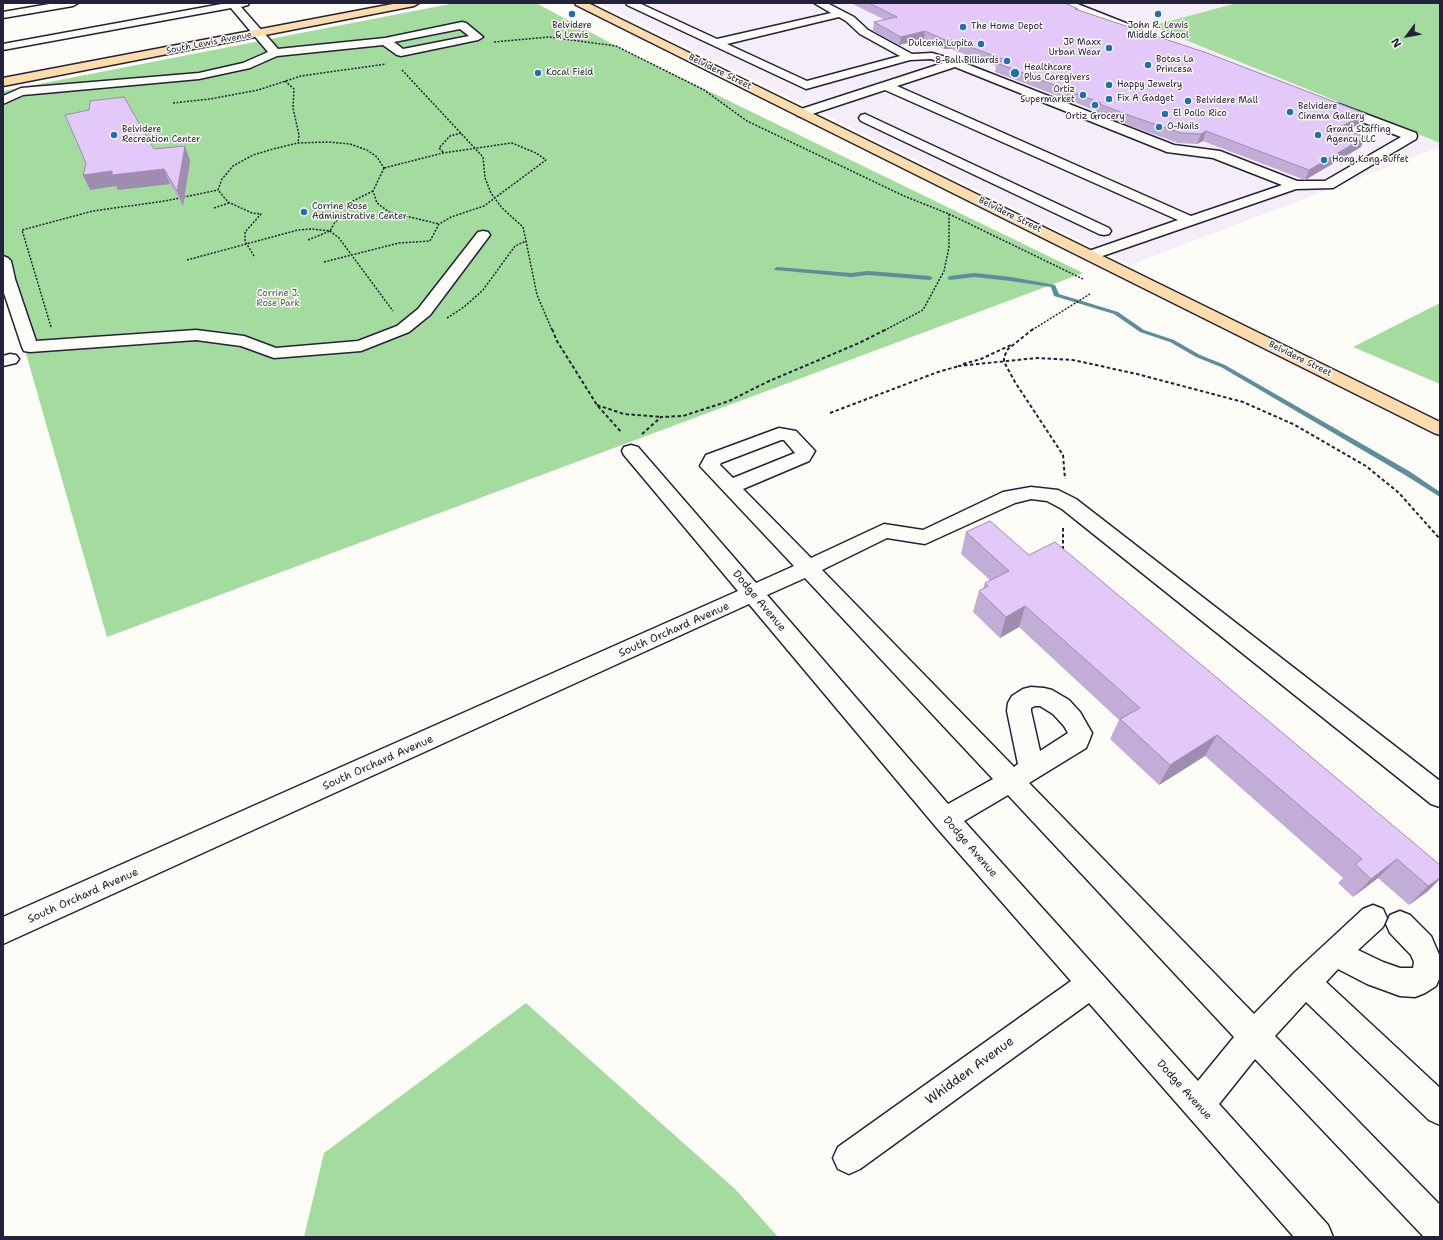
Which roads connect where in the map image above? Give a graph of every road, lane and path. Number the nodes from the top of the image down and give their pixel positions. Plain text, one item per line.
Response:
1 (72, 3) edge
2 (414, 3) edge
3 (580, 3) edge
4 (631, 3) edge
5 (819, 3) edge
6 (1066, 3) edge
7 (237, 4) edge
8 (20, 7) edge
9 (840, 14) junction
10 (3, 15) edge
11 (857, 25) junction
12 (842, 28) dead end
13 (258, 33) junction
14 (1145, 34) edge
15 (385, 42) junction
16 (492, 42) dead end
17 (716, 42) junction
18 (3, 46) edge
19 (753, 50) dead end
20 (275, 53) junction
21 (738, 53) junction
22 (910, 57) junction
23 (955, 63) junction
24 (388, 64) dead end
25 (401, 69) dead end
26 (285, 81) junction
27 (3, 82) edge
28 (887, 86) junction
29 (3, 100) edge
30 (1322, 102) edge
31 (173, 103) dead end
32 (802, 112) junction
33 (865, 118) dead end
34 (461, 132) junction
35 (298, 143) junction
36 (476, 149) junction
37 (443, 153) junction
38 (384, 168) junction
39 (1295, 185) junction
40 (218, 190) junction
41 (373, 191) junction
42 (495, 198) junction
43 (230, 203) junction
44 (214, 208) dead end
45 (949, 214) junction
46 (1191, 221) junction
47 (438, 224) junction
48 (330, 231) junction
49 (1104, 231) dead end
50 (483, 235) dead end
51 (308, 240) dead end
52 (526, 241) junction
53 (247, 244) junction
54 (352, 255) junction
55 (1091, 255) junction
56 (254, 256) dead end
57 (187, 260) dead end
58 (3, 261) edge
59 (324, 262) dead end
60 (1083, 279) dead end
61 (1090, 294) dead end
62 (393, 312) dead end
63 (444, 319) dead end
64 (70, 344) junction
65 (1015, 344) junction
66 (1004, 362) junction
67 (958, 366) junction
68 (597, 405) junction
69 (830, 413) dead end
70 (661, 417) junction
71 (1440, 429) edge
72 (632, 442) junction
73 (730, 487) dead end
74 (1063, 501) junction
75 (1440, 539) edge
76 (1063, 551) edge
77 (808, 568) junction
78 (753, 594) junction
79 (1021, 775) junction
80 (1440, 796) edge
81 (945, 819) junction
82 (1373, 918) dead end
83 (1400, 924) dead end
84 (3, 931) edge
85 (1335, 953) junction
86 (1305, 982) junction
87 (1091, 984) junction
88 (1254, 1036) junction
89 (1198, 1105) junction
90 (1440, 1109) edge
91 (849, 1158) dead end
92 (1440, 1229) edge
93 (1316, 1237) edge

1 - 8 street
2 - 13 main road, South Lewis Avenue
3 - 32 main road, Belvidere Street
4 - 17 street
5 - 9 street
6 - 14 street
7 - 13 street
7 - 18 street
8 - 10 street
9 - 11 street
9 - 17 street
11 - 12 street
11 - 22 street
13 - 20 street
13 - 27 main road, South Lewis Avenue
15 - 15 street
15 - 20 street
16 - 45 path
17 - 21 street
19 - 21 street
20 - 29 street
21 - 22 street
22 - 23 street
23 - 28 street
23 - 39 street
24 - 26 path
25 - 34 path
26 - 31 path
26 - 35 path
28 - 32 street
28 - 46 street
30 - 39 street
32 - 55 main road, Belvidere Street
33 - 49 street
34 - 36 path
34 - 37 path
35 - 38 path
35 - 40 path
36 - 37 path
36 - 42 path
36 - 42 path
37 - 38 path
38 - 41 path
39 - 46 street
40 - 43 path
40 - 64 path
41 - 47 path
41 - 48 path
42 - 47 path
42 - 52 path
43 - 44 path
43 - 53 path
45 - 60 path
45 - 70 path
46 - 55 street
47 - 54 path
48 - 51 path
48 - 53 path
48 - 54 path
50 - 64 street
52 - 63 path
52 - 68 path
53 - 56 path
53 - 57 path
54 - 59 path
54 - 62 path
55 - 71 main road, Belvidere Street
58 - 64 street
61 - 65 path
65 - 66 path
65 - 67 path
66 - 67 path
66 - 74 path
66 - 75 path
67 - 69 path
68 - 70 path
68 - 72 path
70 - 72 path
72 - 78 street, Dodge Avenue
73 - 77 street
74 - 76 path
74 - 77 street, South Orchard Avenue
74 - 80 street, South Orchard Avenue
77 - 78 street, South Orchard Avenue
77 - 79 street
78 - 81 street, Dodge Avenue
78 - 84 street, South Orchard Avenue
79 - 81 street
79 - 88 street
81 - 87 street, Dodge Avenue
82 - 85 street
83 - 85 street
85 - 86 street
86 - 88 street
86 - 90 street
87 - 89 street, Dodge Avenue
87 - 91 street, Whidden Avenue
88 - 89 street
88 - 92 street
89 - 93 street, Dodge Avenue

